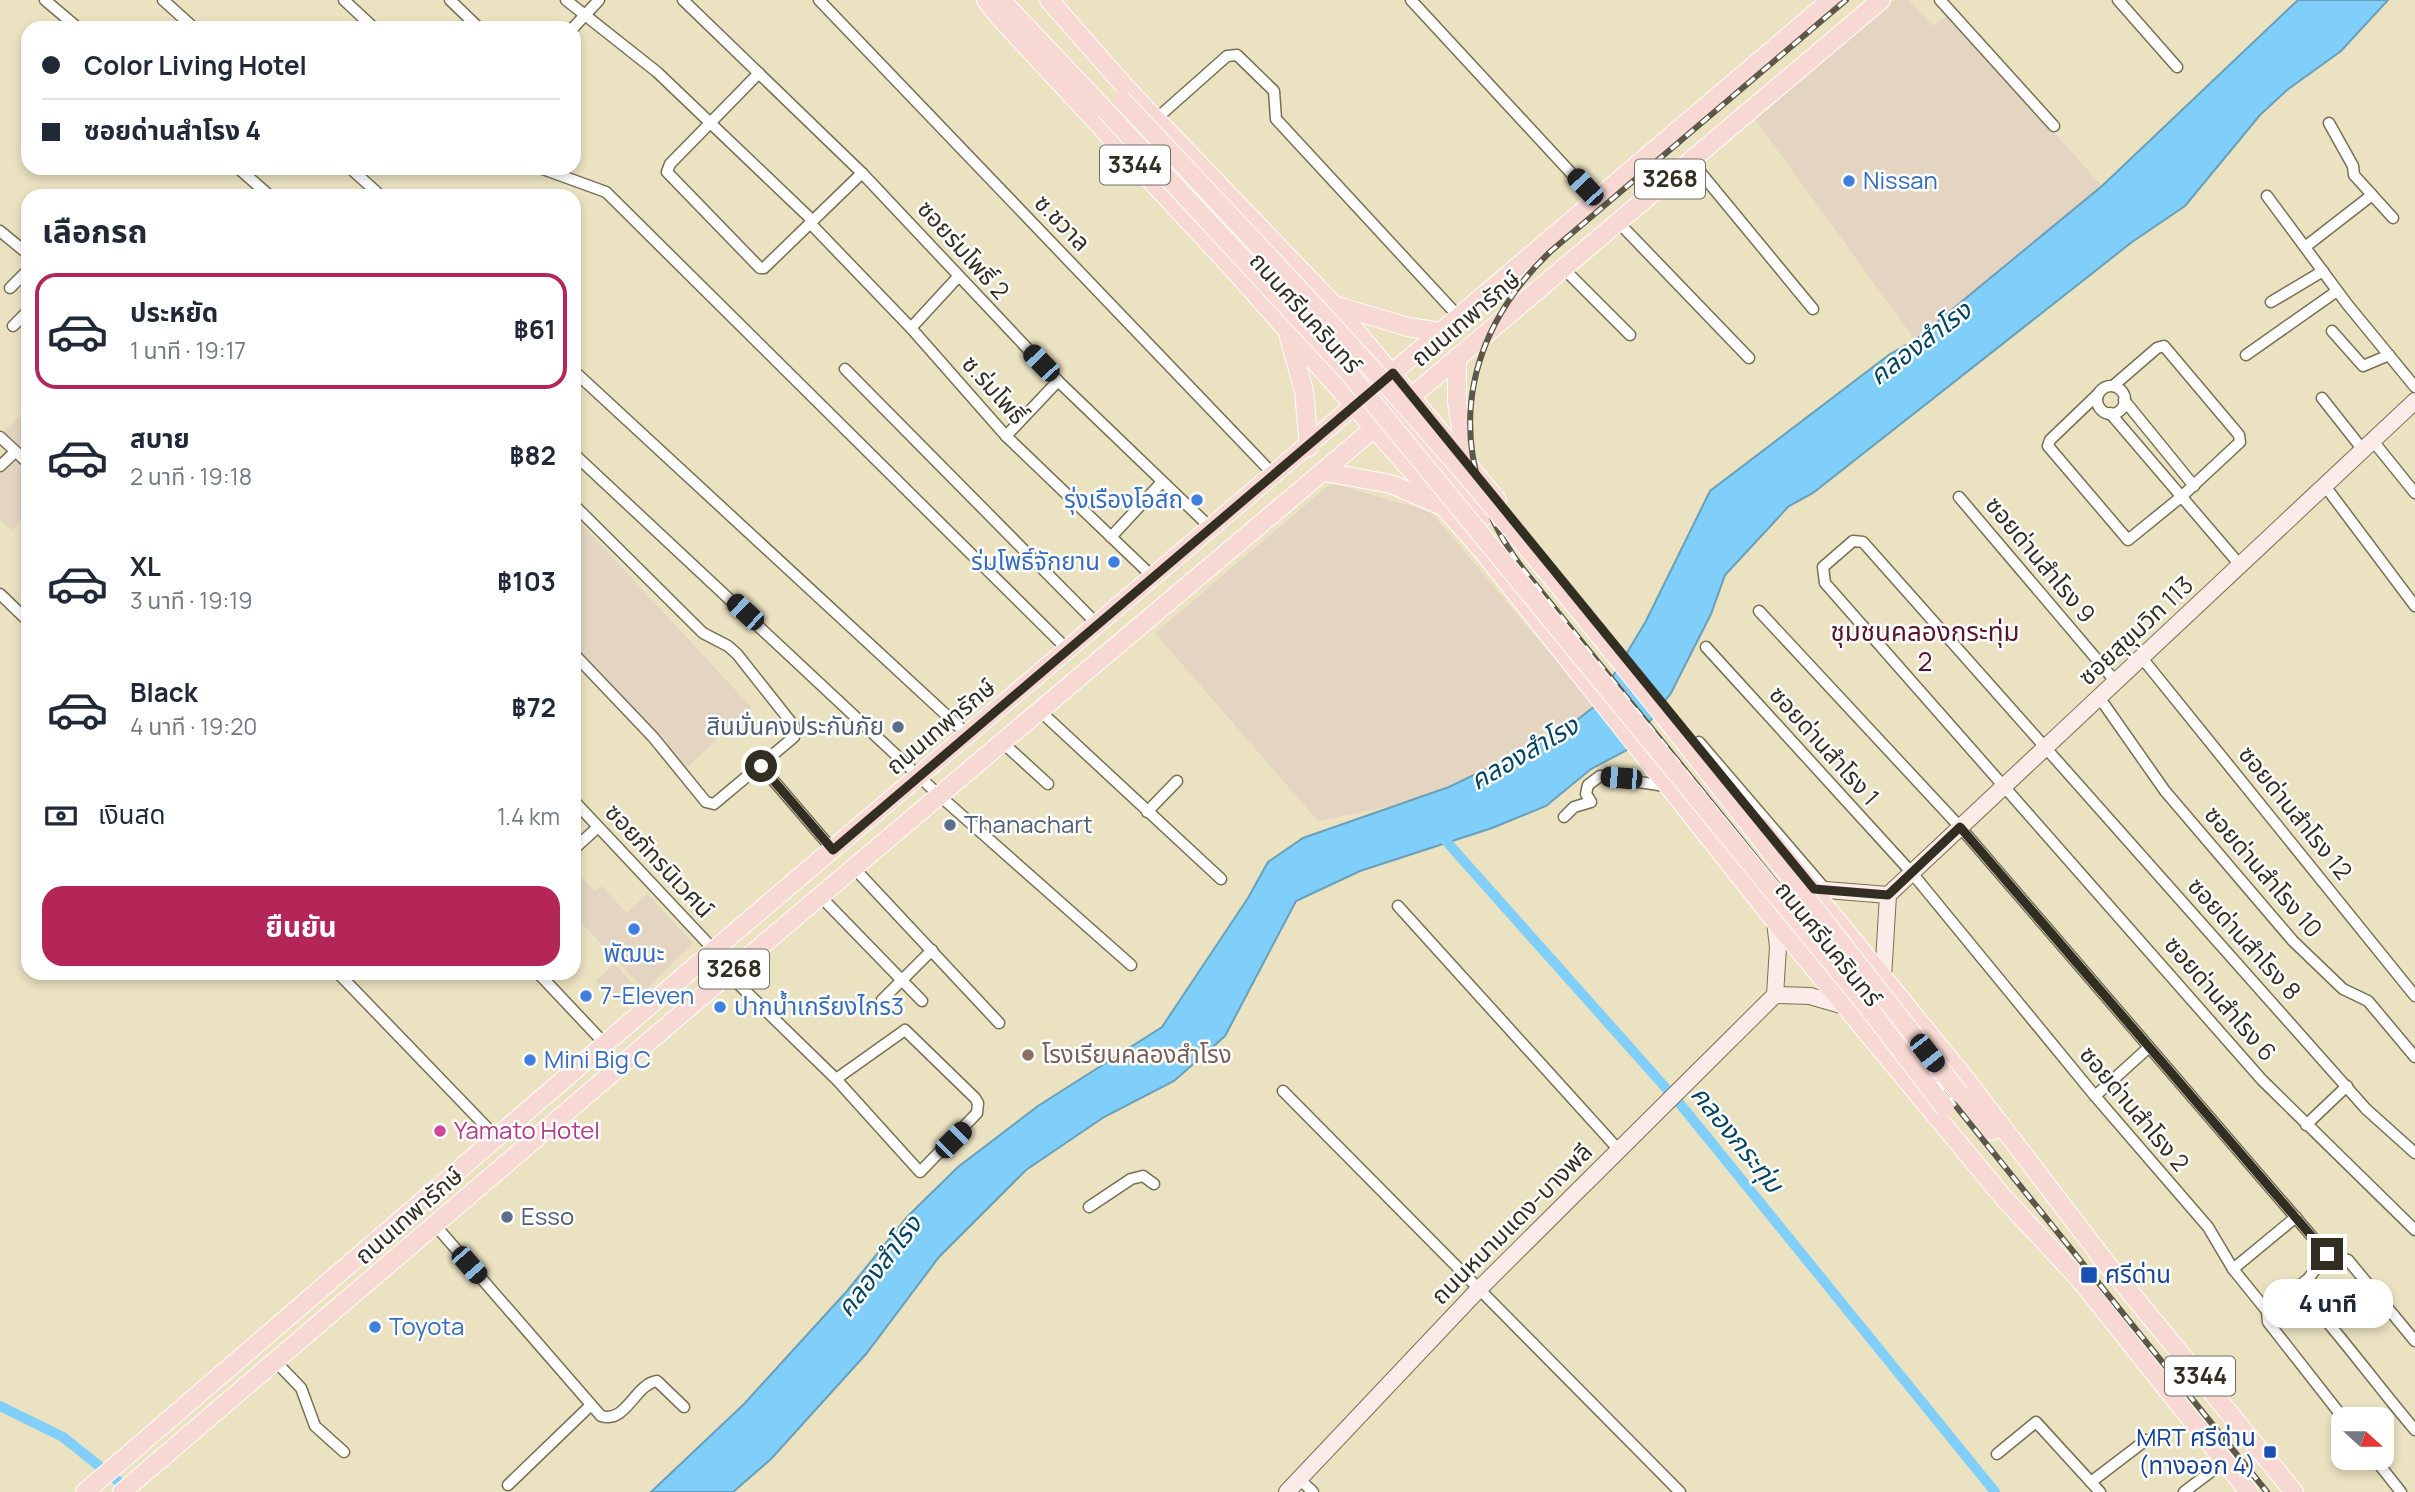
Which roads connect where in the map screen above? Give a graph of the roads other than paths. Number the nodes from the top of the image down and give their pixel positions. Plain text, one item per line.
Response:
1 (46, 0) edge
2 (163, 0) edge
3 (344, 0) edge
4 (450, 0) edge
5 (566, 0) edge
6 (599, 0) edge
7 (682, 0) edge
8 (819, 0) edge
9 (986, 0) edge
10 (1001, 0) edge
11 (1035, 0) edge
12 (1049, 0) edge
13 (1411, 0) edge
14 (1830, 0) edge
15 (1881, 0) edge
16 (1940, 0) edge
17 (2119, 0) edge
18 (584, 17) junction
19 (70, 21) edge
20 (186, 21) edge
21 (366, 21) edge
22 (472, 21) edge
23 (580, 21) edge
24 (2177, 67) dead end
25 (759, 74) junction
26 (1156, 119) junction
27 (711, 123) junction
28 (2329, 123) dead end
29 (2054, 126) dead end
30 (1691, 161) junction
31 (862, 173) junction
32 (246, 175) edge
33 (358, 175) edge
34 (561, 175) edge
35 (262, 189) edge
36 (373, 189) edge
37 (2372, 195) junction
38 (2267, 196) dead end
39 (1596, 200) junction
40 (2393, 218) dead end
41 (811, 221) junction
42 (1619, 223) junction
43 (0, 231) edge
44 (1268, 236) junction
45 (2305, 247) junction
46 (21, 248) edge
47 (1265, 267) junction
48 (1564, 269) junction
49 (1234, 270) junction
50 (2323, 271) junction
51 (21, 277) edge
52 (957, 278) junction
53 (10, 288) dead end
54 (2337, 291) junction
55 (2270, 302) dead end
56 (1334, 305) junction
57 (1813, 309) dead end
58 (1459, 317) junction
59 (21, 318) edge
60 (13, 326) dead end
61 (1285, 327) junction
62 (911, 328) junction
63 (1441, 331) junction
64 (2332, 331) dead end
65 (1630, 335) dead end
66 (2246, 355) dead end
67 (2389, 355) junction
68 (1457, 357) junction
69 (1749, 358) dead end
70 (845, 369) dead end
71 (1393, 373) junction
72 (581, 377) edge
73 (1058, 381) junction
74 (2113, 386) junction
75 (2415, 387) edge
76 (1376, 389) junction
77 (2098, 394) junction
78 (1413, 397) junction
79 (2322, 398) dead end
80 (2124, 400) junction
81 (2415, 401) edge
82 (1356, 407) junction
83 (1396, 412) junction
84 (2109, 413) junction
85 (1376, 429) junction
86 (1006, 436) junction
87 (0, 437) edge
88 (2368, 446) junction
89 (1308, 447) junction
90 (15, 452) junction
91 (21, 457) edge
92 (581, 461) edge
93 (1467, 462) junction
94 (0, 466) edge
95 (1325, 472) junction
96 (1275, 475) junction
97 (1162, 482) junction
98 (2194, 486) junction
99 (2325, 486) junction
100 (2415, 493) edge
101 (1959, 497) dead end
102 (2181, 498) junction
103 (1446, 509) junction
104 (581, 512) edge
105 (1485, 516) junction
106 (1515, 522) junction
107 (1212, 529) junction
108 (1111, 537) junction
109 (1481, 549) junction
110 (1838, 554) joint
111 (2240, 565) junction
112 (1154, 578) junction
113 (0, 594) edge
114 (2415, 606) edge
115 (1759, 611) dead end
116 (21, 614) edge
117 (1098, 626) junction
118 (1706, 647) dead end
119 (1069, 651) junction
120 (2142, 657) junction
121 (581, 661) edge
122 (2116, 682) junction
123 (2099, 697) junction
124 (1040, 711) junction
125 (969, 736) junction
126 (1699, 742) dead end
127 (1003, 743) junction
128 (2046, 747) junction
129 (761, 766) junction
130 (920, 777) junction
131 (1177, 781) dead end
132 (1048, 784) dead end
133 (2005, 785) junction
134 (940, 796) junction
135 (581, 809) edge
136 (1147, 812) junction
137 (1564, 817) dead end
138 (598, 827) junction
139 (1960, 827) junction
140 (581, 843) edge
141 (833, 850) junction
142 (854, 868) junction
143 (1912, 873) junction
144 (1221, 879) dead end
145 (1820, 890) junction
146 (1888, 895) junction
147 (820, 896) junction
148 (1398, 906) dead end
149 (1776, 929) junction
150 (714, 950) junction
151 (932, 950) junction
152 (1131, 965) dead end
153 (729, 974) junction
154 (1883, 978) junction
155 (345, 980) edge
156 (545, 980) edge
157 (902, 980) junction
158 (1775, 995) junction
159 (2415, 996) edge
160 (882, 1000) dead end
161 (922, 1001) dead end
162 (1848, 1007) junction
163 (999, 1023) dead end
164 (605, 1044) junction
165 (2147, 1049) junction
166 (2415, 1057) edge
167 (836, 1079) junction
168 (2347, 1086) junction
169 (1283, 1091) dead end
170 (2095, 1097) junction
171 (2306, 1125) junction
172 (497, 1138) junction
173 (1618, 1149) junction
174 (2415, 1153) edge
175 (1154, 1184) dead end
176 (1089, 1208) dead end
177 (2296, 1217) junction
178 (435, 1226) junction
179 (2415, 1230) edge
180 (388, 1232) junction
181 (407, 1249) junction
182 (2327, 1254) junction
183 (2104, 1260) junction
184 (2233, 1269) junction
185 (2083, 1283) junction
186 (2298, 1288) junction
187 (1478, 1290) junction
188 (2267, 1311) junction
189 (2415, 1341) edge
190 (276, 1362) junction
191 (592, 1405) junction
192 (684, 1407) dead end
193 (2335, 1407) edge
194 (2415, 1430) edge
195 (2146, 1440) dead end
196 (344, 1452) dead end
197 (1997, 1454) dead end
198 (2225, 1461) junction
199 (2384, 1470) edge
200 (1299, 1479) junction
201 (2091, 1482) junction
202 (508, 1485) dead end
203 (89, 1488) edge
204 (122, 1492) edge
205 (1287, 1492) edge
206 (1313, 1492) edge
207 (1679, 1492) edge
208 (2100, 1492) edge
209 (2184, 1492) edge
210 (2249, 1492) edge
211 (2294, 1492) edge
212 (2401, 1492) edge

1 - 19 street
2 - 20 street
3 - 21 street
4 - 22 street
5 - 18 street, ซ.ร่มโพธิ์
6 - 18 street
7 - 25 street, ซอยร่มโพธิ์ 2
8 - 96 street, ซ.ชวาล
9 - 49 main road, ถนนศรีนครินทร์ / 3344
10 - 185 main road, ถนนศรีนครินทร์ / 3344, bridge
11 - 183 main road, ถนนศรีนครินทร์ / 3344, bridge
12 - 26 main road, ถนนศรีนครินทร์ / 3344
13 - 39 street
14 - 39 main road, ถนนเทพารักษ์ / 3268
15 - 30 main road, ถนนเทพารักษ์ / 3268
16 - 29 street
17 - 24 street
18 - 23 street
18 - 27 street, ซ.ร่มโพธิ์
25 - 27 street
25 - 31 street, ซอยร่มโพธิ์ 2
26 - 44 main road, ถนนศรีนครินทร์ / 3344
26 - 58 street
27 - 41 street, ซ.ร่มโพธิ์
27 - 41 street
28 - 37 street
30 - 42 main road, ถนนเทพารักษ์ / 3268
30 - 57 street
31 - 41 street
31 - 52 street, ซอยร่มโพธิ์ 2
32 - 35 street
33 - 36 street
34 - 119 street
37 - 40 street
37 - 45 street
38 - 45 street
39 - 58 main road, ถนนเทพารักษ์ / 3268
41 - 62 street, ซ.ร่มโพธิ์
42 - 48 main road, ถนนเทพารักษ์ / 3268
42 - 69 street
43 - 46 street
44 - 47 main road
44 - 56 main road, ถนนศรีนครินทร์ / 3344
45 - 50 street
47 - 49 main road
47 - 76 main road
48 - 65 street
48 - 68 main road, ถนนเทพารักษ์ / 3268
49 - 61 main road, ถนนศรีนครินทร์ / 3344
50 - 54 street
50 - 55 street
51 - 53 street
52 - 62 street
52 - 73 street, ซอยร่มโพธิ์ 2
54 - 66 street
54 - 67 street
56 - 63 main road
56 - 71 main road, ถนนศรีนครินทร์ / 3344
58 - 63 main road, ถนนเทพารักษ์ / 3268
59 - 60 street
61 - 82 main road, ถนนศรีนครินทร์ / 3344
61 - 89 main road
62 - 86 street, ซ.ร่มโพธิ์
63 - 71 main road, ถนนเทพารักษ์ / 3268
64 - 67 street
67 - 75 street
68 - 78 main road, ถนนเทพารักษ์ / 3268
68 - 93 main road
70 - 117 street
71 - 76 main road, ถนนเทพารักษ์ / 3268
71 - 78 main road, ถนนศรีนครินทร์ / 3344
72 - 125 street
73 - 86 street
73 - 97 street, ซอยร่มโพธิ์ 2
74 - 77 street
74 - 80 street
74 - 98 street
76 - 82 main road, ถนนเทพารักษ์ / 3268
76 - 83 main road
77 - 84 street
77 - 102 street
78 - 83 main road, ถนนเทพารักษ์ / 3268
78 - 93 main road, ถนนศรีนครินทร์ / 3344
79 - 88 street
80 - 84 street
80 - 98 street
81 - 88 main road, ซอยสุขุมวิท 113
82 - 85 main road, ถนนศรีนครินทร์ / 3344
82 - 89 main road, ถนนเทพารักษ์ / 3268
83 - 85 main road, ถนนเทพารักษ์ / 3268
83 - 105 main road
84 - 102 street
85 - 95 main road, ถนนเทพารักษ์ / 3268
85 - 103 main road, ถนนศรีนครินทร์ / 3344
86 - 108 street, ซ.ร่มโพธิ์
87 - 90 street
88 - 99 main road, ซอยสุขุมวิท 113
88 - 100 street
89 - 96 main road, ถนนเทพารักษ์ / 3268
90 - 91 street
90 - 94 street
92 - 130 street
93 - 106 main road, ถนนศรีนครินทร์ / 3344
95 - 103 main road
95 - 124 main road, ถนนเทพารักษ์ / 3268
96 - 107 main road, ถนนเทพารักษ์ / 3268
97 - 107 street, ซอยร่มโพธิ์ 2
97 - 108 street
98 - 102 street
99 - 111 main road, ซอยสุขุมวิท 113
99 - 114 street
101 - 122 street, ซอยด่านสำโรง 9
102 - 111 street
103 - 109 main road, ถนนศรีนครินทร์ / 3344
104 - 129 street
105 - 106 main road
105 - 109 main road
106 - 145 main road, ถนนศรีนครินทร์ / 3344
107 - 112 main road, ถนนเทพารักษ์ / 3268
108 - 112 street, ซ.ร่มโพธิ์
109 - 149 main road, ถนนศรีนครินทร์ / 3344
110 - 128 street, ซอยด่านสำโรง 8
110 - 133 street, ซอยด่านสำโรง 6
111 - 120 main road, ซอยสุขุมวิท 113
112 - 117 main road, ถนนเทพารักษ์ / 3268
113 - 116 street
115 - 139 street
117 - 119 main road, ถนนเทพารักษ์ / 3268
118 - 143 street, ซอยด่านสำโรง 1
119 - 125 main road, ถนนเทพารักษ์ / 3268
120 - 122 main road, ซอยสุขุมวิท 113
120 - 159 street, ซอยด่านสำโรง 12
121 - 129 street
122 - 123 main road, ซอยสุขุมวิท 113
123 - 128 main road, ซอยสุขุมวิท 113
123 - 166 street, ซอยด่านสำโรง 10
124 - 127 main road, ถนนเทพารักษ์ / 3268
124 - 136 street
125 - 130 main road, ถนนเทพารักษ์ / 3268
126 - 145 street
127 - 132 street
127 - 134 main road, ถนนเทพารักษ์ / 3268
128 - 133 main road, ซอยสุขุมวิท 113
128 - 168 street, ซอยด่านสำโรง 8
129 - 141 street
130 - 134 street
130 - 141 main road, ถนนเทพารักษ์ / 3268
131 - 136 street
133 - 139 main road, ซอยสุขุมวิท 113
133 - 171 street, ซอยด่านสำโรง 6
134 - 142 main road, ถนนเทพารักษ์ / 3268
134 - 152 street
135 - 138 street, ซอยภัทรนิเวศน์
136 - 144 street
137 - 149 street
138 - 140 street
138 - 150 street, ซอยภัทรนิเวศน์
139 - 143 main road, ซอยสุขุมวิท 113
139 - 165 street
141 - 150 main road, ถนนเทพารักษ์ / 3268
142 - 147 main road, ถนนเทพารักษ์ / 3268
142 - 151 street
143 - 146 main road, ซอยสุขุมวิท 113
143 - 170 street, ซอยด่านสำโรง 2
145 - 146 main road
145 - 154 main road, ถนนศรีนครินทร์ / 3344
146 - 154 main road
147 - 153 main road, ถนนเทพารักษ์ / 3268
147 - 157 street
148 - 173 street
149 - 158 main road
149 - 162 main road, ถนนศรีนครินทร์ / 3344
150 - 164 main road, ถนนเทพารักษ์ / 3268
151 - 157 street
151 - 163 street
153 - 167 street
153 - 178 main road, ถนนเทพารักษ์ / 3268
154 - 183 main road, ถนนศรีนครินทร์ / 3344
155 - 172 street
156 - 164 street
157 - 160 street
157 - 161 street
158 - 162 main road
158 - 173 main road, ถนนหนามแดง-บางพลี
162 - 185 main road, ถนนศรีนครินทร์ / 3344
164 - 172 main road, ถนนเทพารักษ์ / 3268
165 - 170 street
165 - 177 street
167 - 167 street
168 - 171 street
168 - 174 street, ซอยด่านสำโรง 8
169 - 187 street
170 - 184 street, ซอยด่านสำโรง 2
171 - 179 street, ซอยด่านสำโรง 6
172 - 180 main road, ถนนเทพารักษ์ / 3268
173 - 187 main road, ถนนหนามแดง-บางพลี
175 - 176 street
177 - 182 street
177 - 184 street
178 - 181 main road, ถนนเทพารักษ์ / 3268
178 - 191 street
180 - 181 main road
180 - 203 main road, ถนนเทพารักษ์ / 3268
181 - 190 main road, ถนนเทพารักษ์ / 3268
182 - 186 street
182 - 189 street
183 - 211 main road, ถนนศรีนครินทร์ / 3344
184 - 188 street, ซอยด่านสำโรง 2
185 - 198 main road, ถนนศรีนครินทร์ / 3344
186 - 188 street
186 - 194 street
187 - 200 main road, ถนนหนามแดง-บางพลี
187 - 207 street
188 - 193 street, ซอยด่านสำโรง 2
190 - 196 street
190 - 204 main road, ถนนเทพารักษ์ / 3268
191 - 192 street
191 - 202 street
195 - 201 street
197 - 201 street
198 - 209 street
198 - 210 main road, ถนนศรีนครินทร์ / 3344
199 - 212 street
200 - 205 main road, ถนนหนามแดง-บางพลี
200 - 206 street
201 - 208 street

